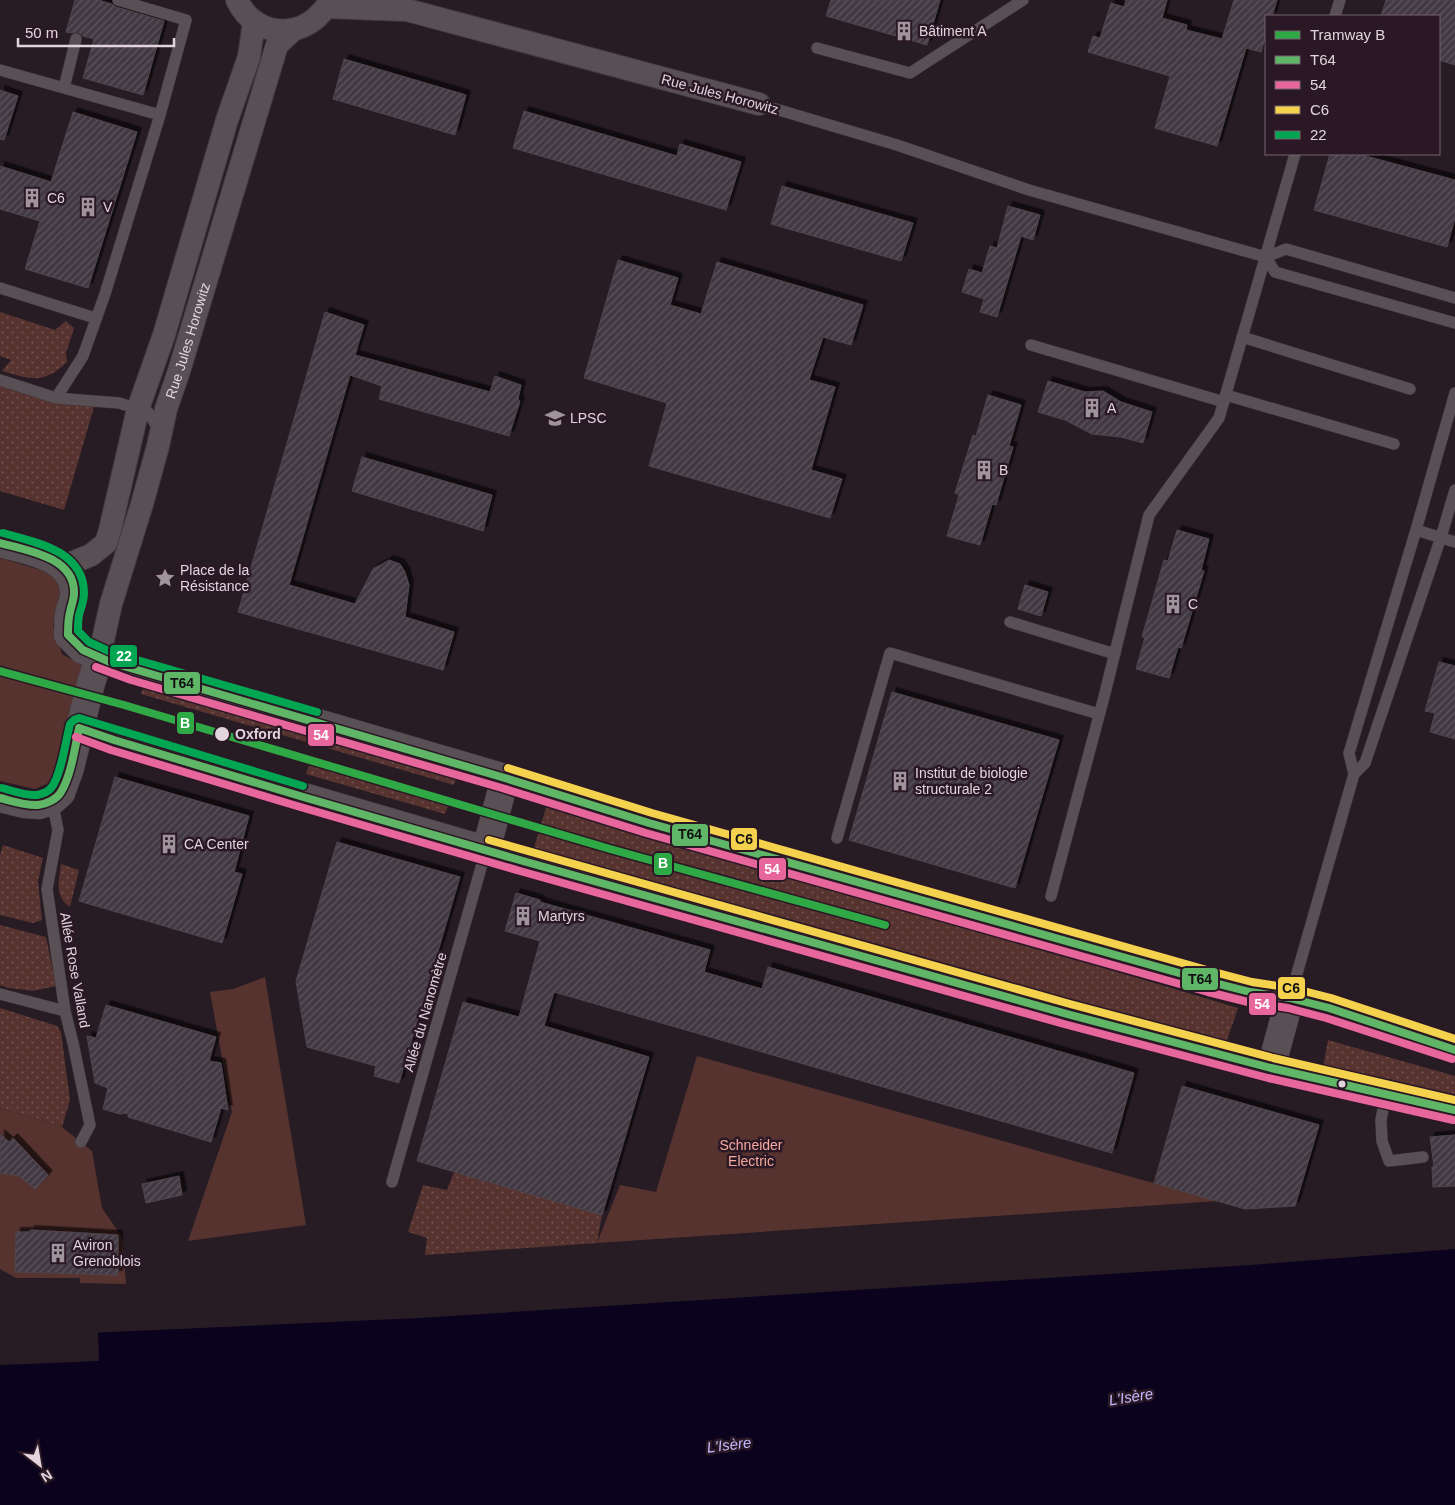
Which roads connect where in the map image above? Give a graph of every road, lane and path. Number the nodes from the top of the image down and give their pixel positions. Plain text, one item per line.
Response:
1 (118, 0) edge
2 (237, 0) edge
3 (1023, 0) edge
4 (1340, 0) edge
5 (329, 3) edge
6 (398, 5) edge
7 (1336, 15) edge
8 (254, 22) junction
9 (292, 31) junction
10 (76, 39) dead end
11 (818, 48) dead end
12 (0, 70) edge
13 (64, 88) junction
14 (759, 104) joint
15 (160, 114) junction
16 (1295, 155) edge
17 (1266, 257) junction
18 (0, 288) edge
19 (1455, 298) edge
20 (95, 318) junction
21 (1455, 323) edge
22 (1242, 337) junction
23 (1031, 345) dead end
24 (0, 380) edge
25 (1410, 389) dead end
26 (1455, 393) edge
27 (56, 398) junction
28 (1225, 398) junction
29 (138, 409) junction
30 (1394, 444) dead end
31 (158, 446) junction
32 (1455, 490) edge
33 (1416, 530) junction
34 (1441, 537) junction
35 (1455, 542) edge
36 (0, 543) edge
37 (64, 566) junction
38 (1010, 622) dead end
39 (1115, 654) junction
40 (99, 658) junction
41 (1099, 714) junction
42 (79, 728) junction
43 (1354, 774) junction
44 (505, 778) junction
45 (0, 798) edge
46 (52, 801) junction
47 (837, 838) dead end
48 (486, 850) junction
49 (1051, 896) dead end
50 (0, 994) edge
51 (1290, 998) junction
52 (64, 1010) junction
53 (1455, 1050) edge
54 (1271, 1068) junction
55 (1386, 1094) junction
56 (1455, 1110) edge
57 (81, 1142) dead end
58 (1423, 1157) dead end
59 (392, 1182) dead end

1 - 15 lane
2 - 8 street
3 - 11 lane
4 - 7 lane
5 - 6 street, Rue Jules Horowitz
5 - 9 street
6 - 14 street, Rue Jules Horowitz
8 - 9 street
8 - 29 street, Rue Jules Horowitz
9 - 31 street, Rue Jules Horowitz
10 - 13 lane
12 - 13 lane
13 - 15 lane
14 - 17 lane, Rue Jules Horowitz
15 - 20 lane
16 - 17 lane
17 - 19 lane
17 - 21 lane
17 - 22 lane
18 - 20 lane
20 - 27 lane
22 - 25 lane
22 - 28 lane
23 - 28 lane
24 - 27 lane
26 - 33 lane
27 - 29 lane
28 - 30 lane
28 - 39 lane
29 - 31 lane
29 - 37 street, Rue Jules Horowitz
31 - 40 street, Rue Jules Horowitz
32 - 34 lane
33 - 34 lane
33 - 43 lane
34 - 35 lane
34 - 43 lane
36 - 37 main road
37 - 40 main road
38 - 39 lane
39 - 41 lane
40 - 42 main road
40 - 44 main road
41 - 47 lane
41 - 49 lane
42 - 46 main road
42 - 48 main road
43 - 51 lane
44 - 48 main road
44 - 51 main road
45 - 46 main road
46 - 52 lane, Allée Rose Valland
48 - 54 main road
48 - 59 lane, Allée du Nanomètre
50 - 52 lane
51 - 53 main road
51 - 54 main road
52 - 57 lane, Allée Rose Valland
54 - 55 main road
55 - 56 main road
55 - 58 lane

